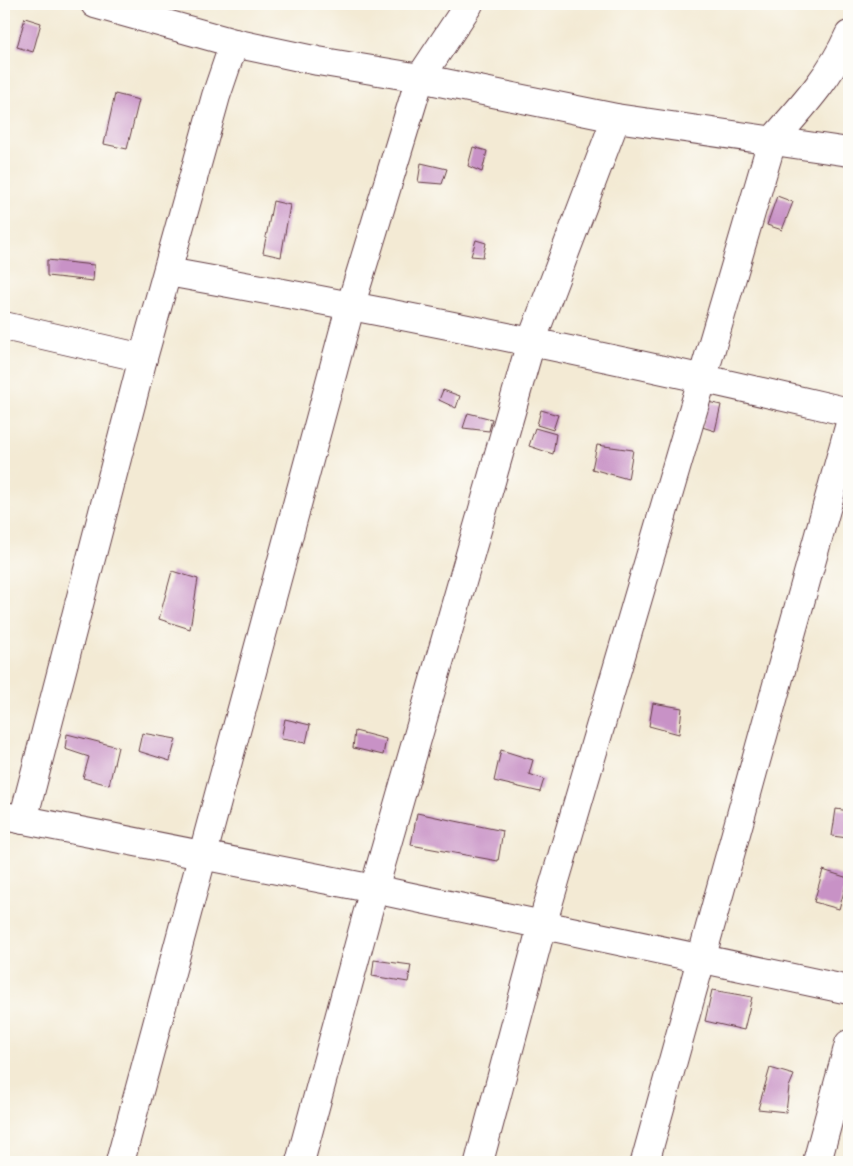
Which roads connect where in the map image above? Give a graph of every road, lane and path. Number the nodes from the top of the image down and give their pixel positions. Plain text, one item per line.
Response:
1 (95, 4) edge
2 (469, 4) edge
3 (849, 35) edge
4 (234, 43) junction
5 (420, 78) junction
6 (616, 118) junction
7 (772, 140) junction
8 (849, 152) edge
9 (168, 272) junction
10 (351, 304) junction
11 (4, 326) edge
12 (531, 342) junction
13 (143, 358) junction
14 (702, 378) junction
15 (849, 412) edge
16 (849, 427) edge
17 (13, 818) edge
18 (202, 855) junction
19 (374, 889) junction
20 (542, 925) junction
21 (700, 958) junction
22 (849, 990) edge
23 (849, 1044) edge
24 (120, 1162) edge
25 (300, 1162) edge
26 (479, 1162) edge
27 (645, 1162) edge
28 (817, 1162) edge

1 - 4 street
2 - 5 street
3 - 7 street
4 - 5 street
4 - 9 street
5 - 6 street
5 - 10 street
6 - 7 street
6 - 12 street
7 - 8 street
7 - 14 street
9 - 10 street
9 - 13 street
10 - 12 street
10 - 18 street
11 - 13 street
12 - 14 street
12 - 19 street
13 - 17 street
14 - 15 street
14 - 20 street
16 - 21 street
17 - 18 street
18 - 19 street
18 - 24 street
19 - 20 street
19 - 25 street
20 - 21 street
20 - 26 street
21 - 22 street
21 - 27 street
23 - 28 street

